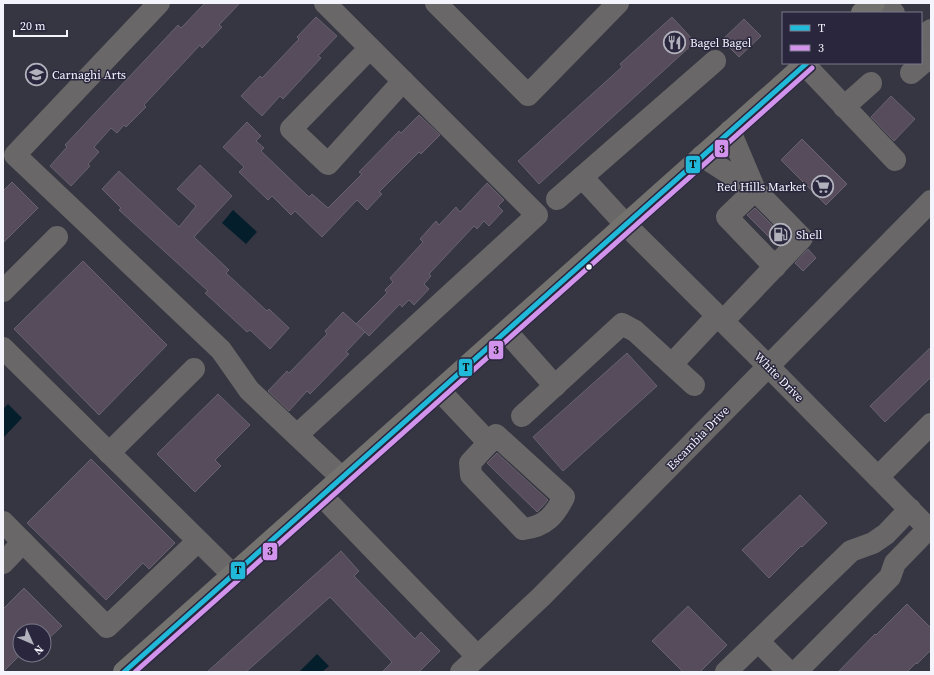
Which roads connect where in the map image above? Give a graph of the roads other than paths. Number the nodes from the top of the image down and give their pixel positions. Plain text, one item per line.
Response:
1 (159, 3) edge
2 (325, 3) edge
3 (436, 3) edge
4 (618, 3) edge
5 (874, 3) edge
6 (885, 3) edge
7 (863, 12) edge
8 (893, 12) edge
9 (931, 30) edge
10 (922, 38) edge
11 (370, 48) junction
12 (714, 61) dead end
13 (806, 64) edge
14 (403, 81) junction
15 (871, 83) dead end
16 (844, 107) junction
17 (730, 131) junction
18 (702, 156) junction
19 (896, 160) dead end
20 (582, 177) junction
21 (755, 190) junction
22 (557, 199) dead end
23 (931, 201) edge
24 (626, 225) junction
25 (58, 236) dead end
26 (775, 267) junction
27 (3, 291) edge
28 (720, 318) junction
29 (507, 332) junction
30 (4, 351) edge
31 (672, 364) junction
32 (768, 366) junction
33 (194, 369) dead end
34 (694, 385) dead end
35 (555, 386) junction
36 (440, 391) junction
37 (522, 416) dead end
38 (931, 424) edge
39 (297, 435) junction
40 (489, 443) dead end
41 (109, 453) junction
42 (878, 476) junction
43 (342, 478) junction
44 (322, 496) junction
45 (910, 509) junction
46 (3, 522) edge
47 (930, 530) edge
48 (198, 541) junction
49 (23, 542) junction
50 (3, 563) edge
51 (233, 576) junction
52 (758, 641) junction
53 (477, 656) junction
54 (124, 672) edge
55 (461, 672) edge
56 (726, 672) edge
57 (789, 672) edge
58 (796, 672) edge

1 - 39 street
2 - 11 street
3 - 4 street
5 - 7 main road
6 - 8 street
9 - 10 street
11 - 14 street
11 - 14 street
12 - 20 street
13 - 16 street
13 - 17 main road
14 - 39 street
15 - 16 street
16 - 19 street
17 - 18 main road
17 - 21 street
18 - 21 street
18 - 24 main road
20 - 22 street
20 - 24 street, White Drive
21 - 26 street
21 - 26 street
23 - 32 street, Escambia Drive
24 - 28 street, White Drive
24 - 29 main road
25 - 27 street
26 - 28 street
28 - 31 street
28 - 32 street, White Drive
29 - 35 street
29 - 36 main road
30 - 41 street
31 - 34 street
31 - 35 street
32 - 42 street, White Drive
32 - 53 street, Escambia Drive
33 - 41 street
35 - 37 street
36 - 40 street
36 - 43 main road
38 - 42 street
39 - 43 street
41 - 48 street
42 - 45 street, White Drive
43 - 44 main road
44 - 51 main road
44 - 53 street
45 - 47 street, White Drive
45 - 52 street
46 - 49 street
47 - 58 street
48 - 49 street
48 - 51 street
49 - 50 street
51 - 54 main road
52 - 56 street
52 - 57 street
53 - 55 street, Escambia Drive

